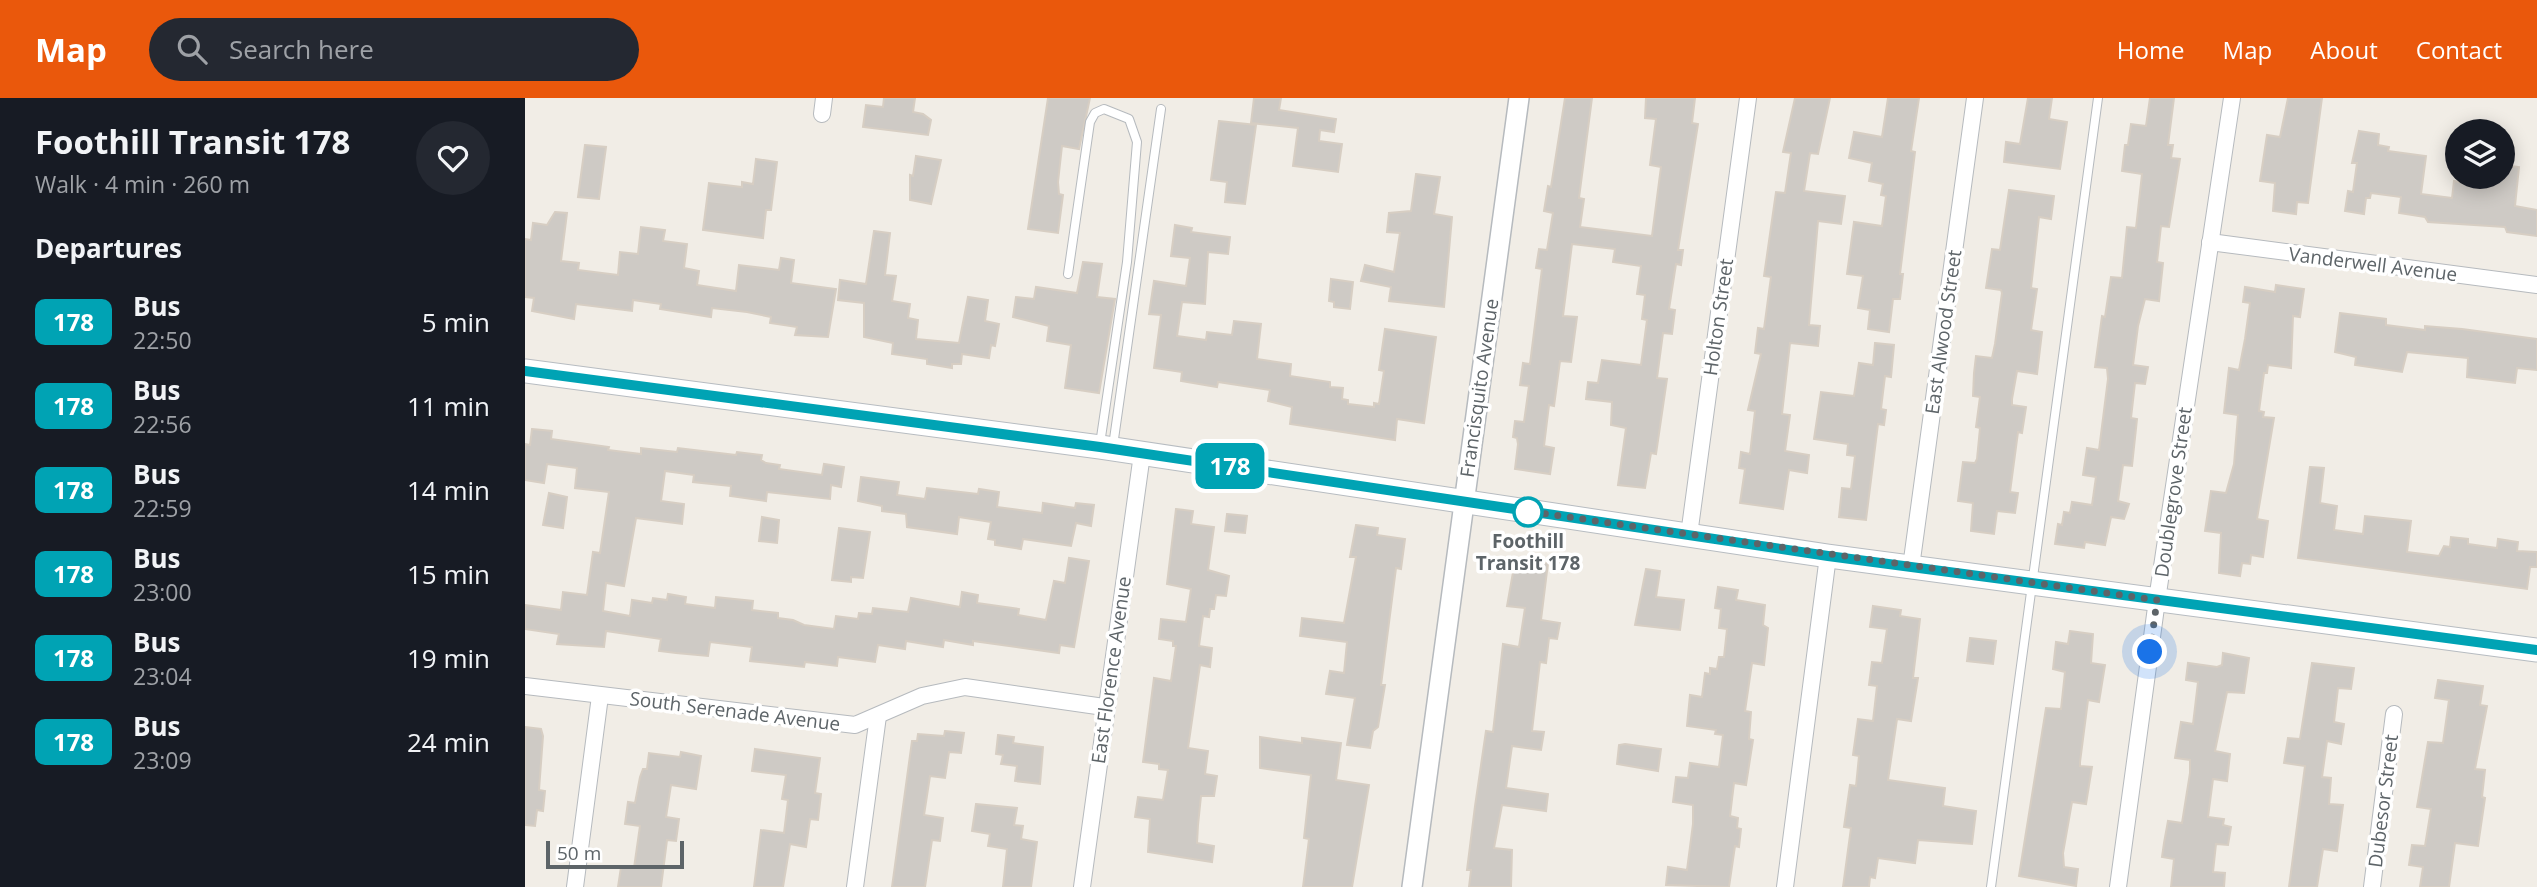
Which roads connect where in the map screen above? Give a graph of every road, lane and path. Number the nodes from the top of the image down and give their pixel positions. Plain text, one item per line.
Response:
1 (1519, 98) edge
2 (1748, 98) edge
3 (1975, 98) edge
4 (2098, 98) edge
5 (2232, 98) edge
6 (1161, 109) dead end
7 (2210, 242) junction
8 (1068, 274) dead end
9 (2537, 285) edge
10 (525, 371) edge
11 (1106, 448) junction
12 (1142, 454) junction
13 (1464, 502) junction
14 (1689, 535) junction
15 (1828, 556) junction
16 (1911, 567) junction
17 (2033, 583) junction
18 (2157, 600) junction
19 (2537, 650) edge
20 (525, 686) edge
21 (600, 696) junction
22 (1104, 707) junction
23 (2394, 714) dead end
24 (878, 716) junction
25 (575, 887) edge
26 (855, 887) edge
27 (1081, 887) edge
28 (1412, 887) edge
29 (1785, 887) edge
30 (1991, 887) edge
31 (2117, 887) edge
32 (2372, 887) edge

1 - 13 street, Francisquito Avenue
2 - 14 street, Holton Street
3 - 16 street, East Alwood Street
4 - 17 lane
5 - 7 street, Doublegrove Street
6 - 11 lane
7 - 9 street, Vanderwell Avenue
7 - 18 street, Doublegrove Street
8 - 11 lane
10 - 11 main road
11 - 12 main road
12 - 13 main road
12 - 22 street, East Florence Avenue
13 - 14 main road
13 - 28 street, Francisquito Avenue
14 - 15 main road
15 - 16 main road
15 - 29 street
16 - 17 main road
17 - 18 main road
17 - 30 lane
18 - 19 main road
18 - 31 street, Doublegrove Street
20 - 21 street, South Serenade Avenue
21 - 24 street, South Serenade Avenue
21 - 25 street
22 - 24 street, South Serenade Avenue
22 - 27 street, East Florence Avenue
23 - 32 street, Dubesor Street
24 - 26 street

